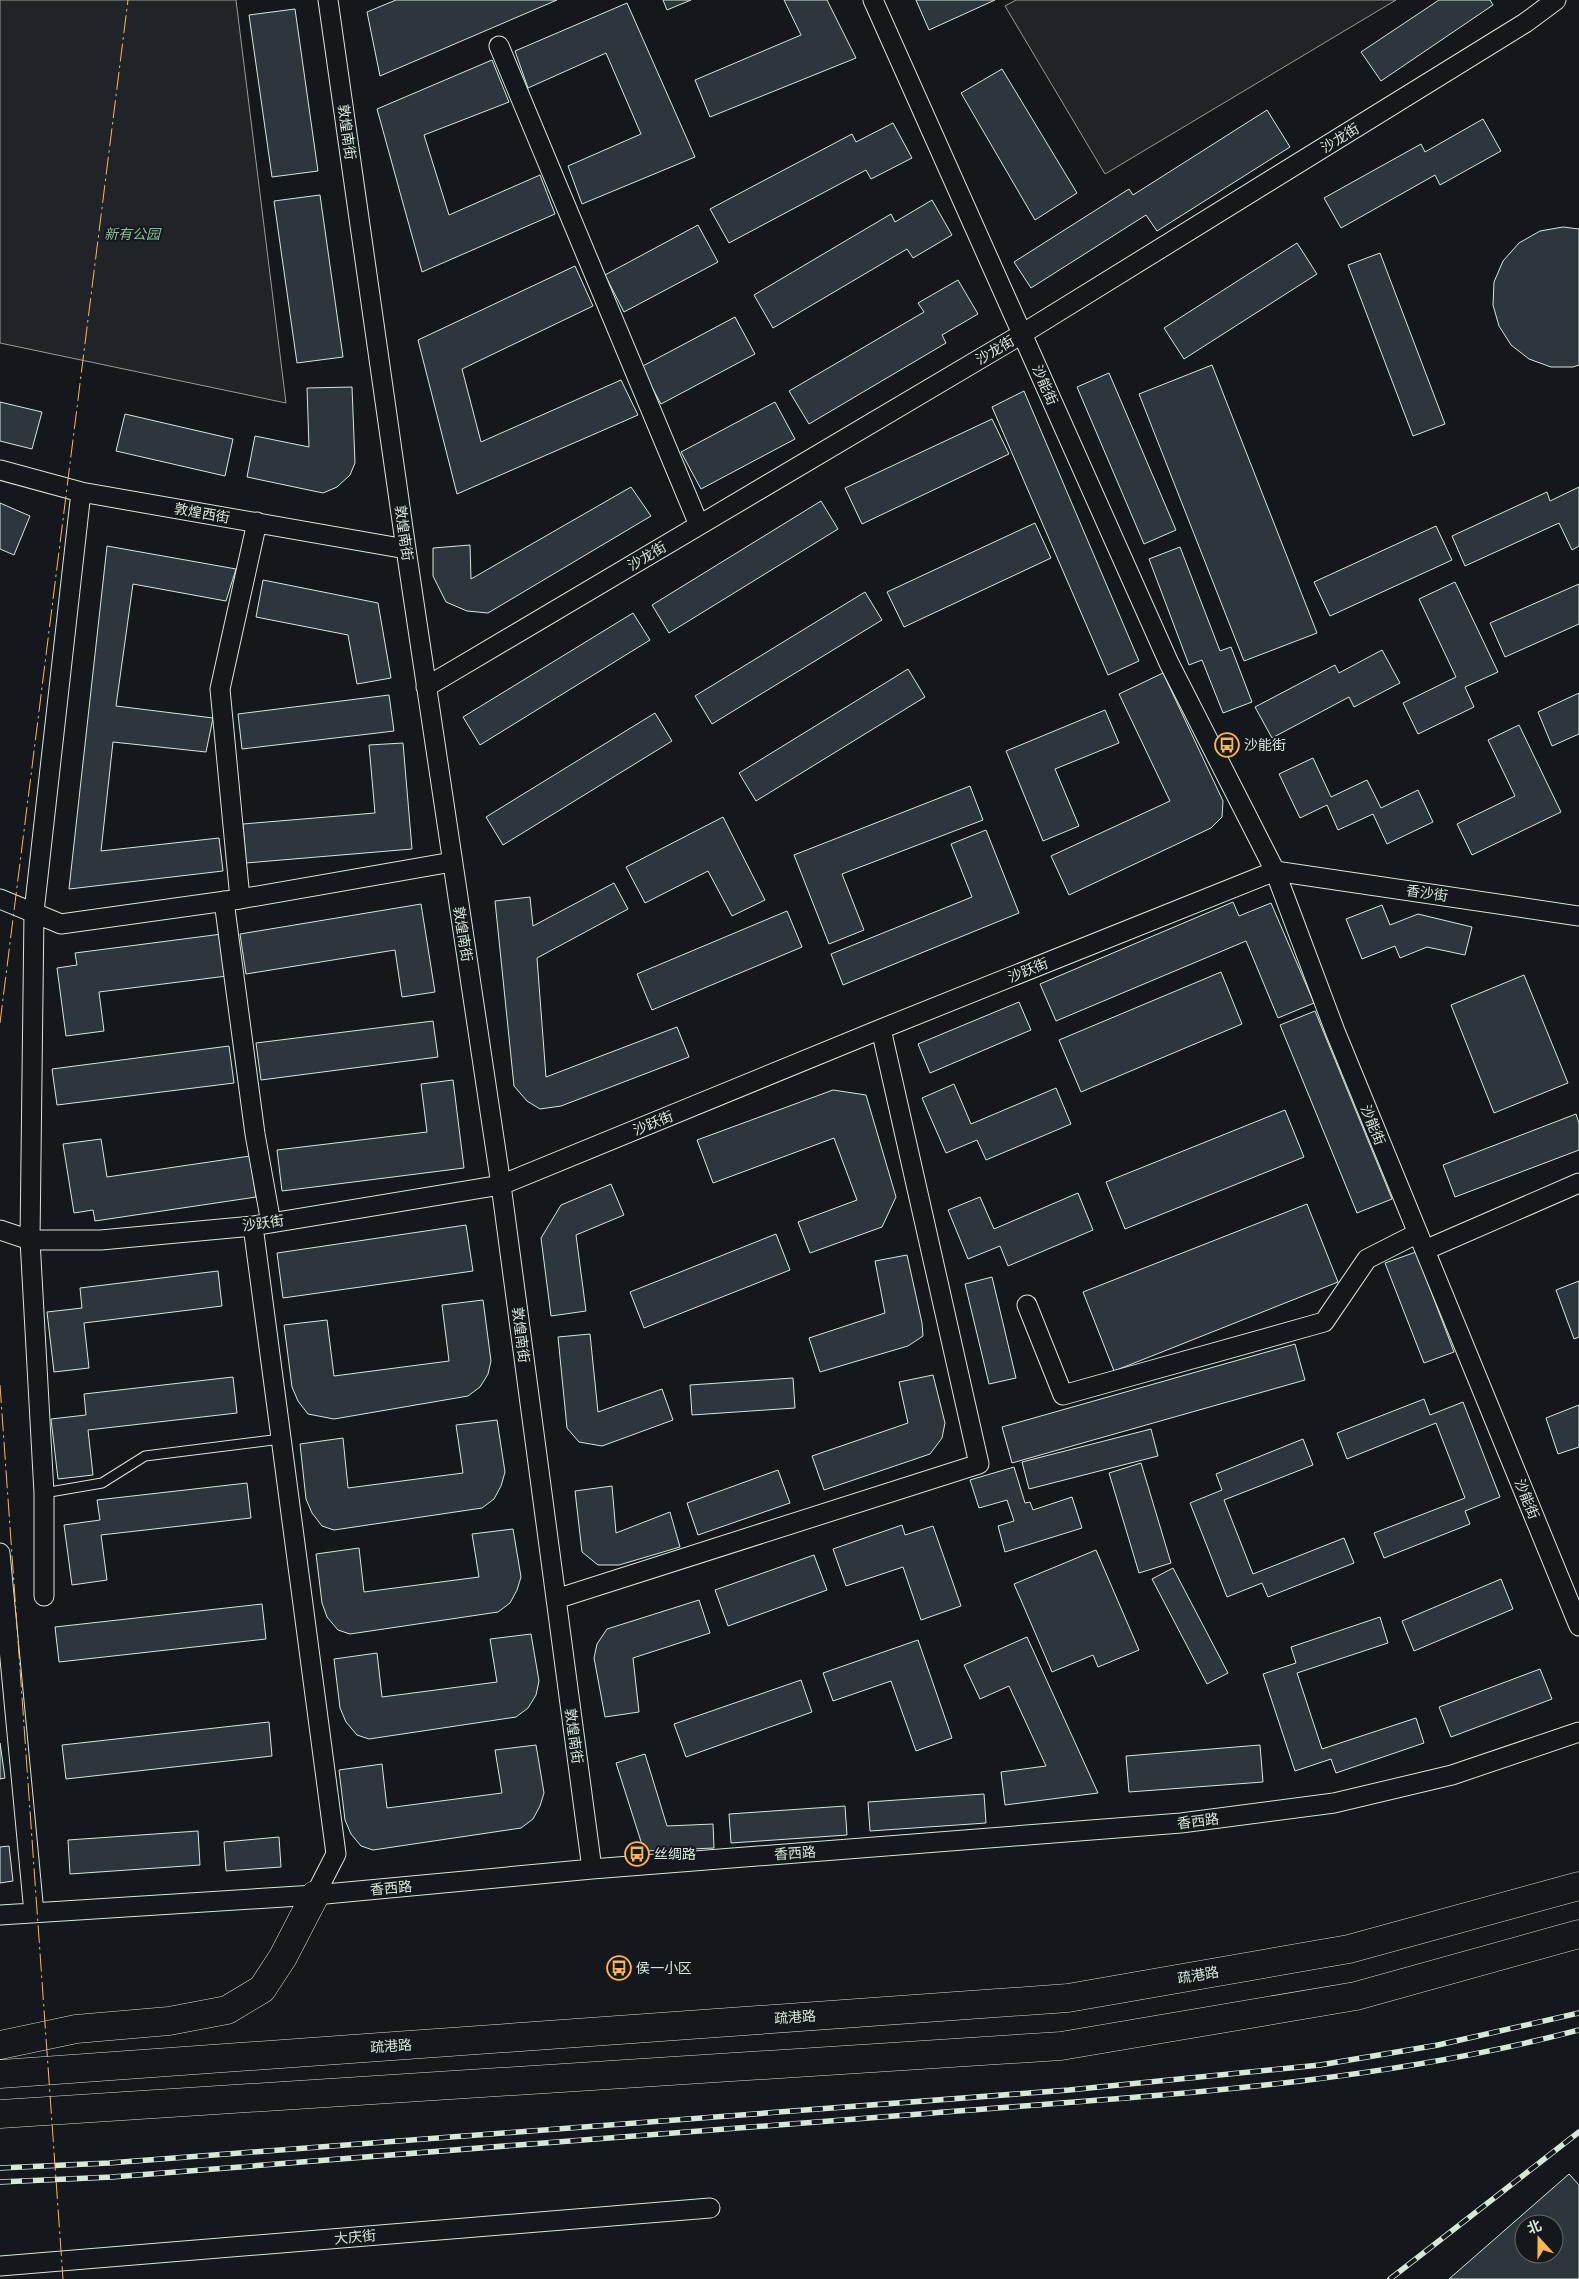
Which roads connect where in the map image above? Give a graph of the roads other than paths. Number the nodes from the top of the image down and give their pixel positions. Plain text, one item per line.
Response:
1 (328, 0) edge
2 (873, 0) edge
3 (1556, 0) edge
4 (499, 46) dead end
5 (1022, 334) junction
6 (0, 470) edge
7 (81, 492) junction
8 (257, 522) junction
9 (699, 525) junction
10 (406, 549) junction
11 (426, 687) junction
12 (452, 862) junction
13 (1275, 871) junction
14 (0, 898) edge
15 (232, 900) junction
16 (34, 912) junction
17 (1579, 916) edge
18 (881, 1029) junction
19 (1579, 1183) edge
20 (502, 1185) junction
21 (262, 1224) junction
22 (0, 1230) edge
23 (30, 1240) junction
24 (1421, 1242) junction
25 (1027, 1306) dead end
26 (281, 1439) junction
27 (44, 1493) junction
28 (0, 1553) edge
29 (44, 1596) dead end
30 (556, 1599) junction
31 (1579, 1626) edge
32 (1579, 1732) edge
33 (592, 1869) junction
34 (1579, 1886) edge
35 (315, 1895) junction
36 (34, 1913) junction
37 (0, 1915) edge
38 (1579, 1934) edge
39 (0, 2045) edge
40 (0, 2074) edge
41 (0, 2114) edge
42 (710, 2208) dead end
43 (0, 2266) edge
44 (56, 2271) edge

1 - 10 street, 敦煌南街
2 - 5 street, 沙能街
3 - 5 street, 沙龙街
4 - 9 street
5 - 9 street, 沙龙街
5 - 13 street, 沙能街
6 - 7 street, 敦煌西街
7 - 8 street, 敦煌西街
7 - 16 street
8 - 10 street, 敦煌西街
8 - 15 street
9 - 11 street, 沙龙街
10 - 11 street, 敦煌南街
11 - 12 street, 敦煌南街
12 - 15 street
12 - 20 street, 敦煌南街
13 - 17 street, 香沙街
13 - 18 street, 沙跃街
13 - 24 street, 沙能街
14 - 16 street
15 - 16 street
15 - 21 street
16 - 23 street
18 - 20 street, 沙跃街
18 - 30 street
19 - 24 street
20 - 21 street, 沙跃街
20 - 30 street, 敦煌南街
21 - 23 street, 沙跃街
21 - 26 street
22 - 23 street, 沙跃街
23 - 27 street
24 - 25 street
24 - 31 street, 沙能街
26 - 27 lane
26 - 35 street
27 - 29 street
28 - 36 street
30 - 33 street, 敦煌南街
32 - 33 street, 香西路
33 - 35 street, 香西路
34 - 40 highway, 疏港路
35 - 36 street, 香西路
35 - 39 highway
36 - 37 street, 香西路
38 - 41 highway
42 - 44 street, 大庆街
43 - 44 street, 大庆街

